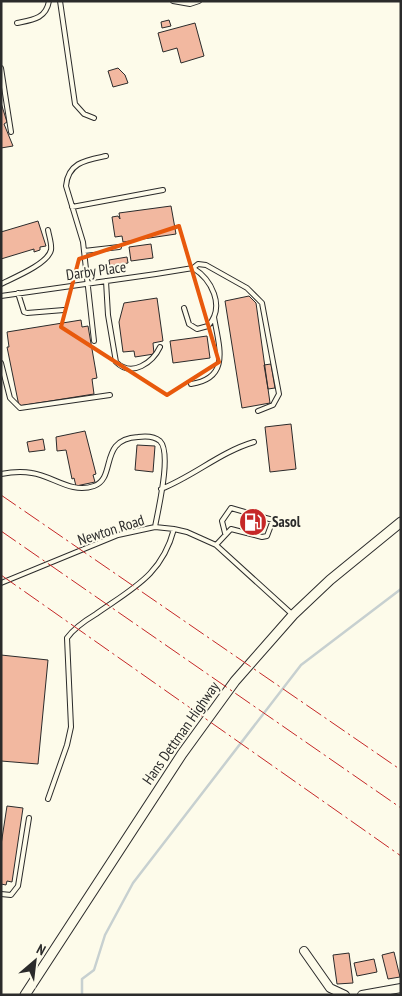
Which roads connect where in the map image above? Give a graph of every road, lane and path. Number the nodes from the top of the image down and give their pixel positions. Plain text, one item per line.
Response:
1 (49, 1) edge
2 (60, 1) edge
3 (173, 1) edge
4 (199, 1) edge
5 (17, 22) dead end
6 (1, 68) edge
7 (94, 118) dead end
8 (11, 132) dead end
9 (106, 156) dead end
10 (163, 190) dead end
11 (72, 207) junction
12 (48, 230) dead end
13 (119, 247) dead end
14 (84, 251) junction
15 (193, 268) junction
16 (106, 281) junction
17 (89, 283) junction
18 (1, 284) edge
19 (18, 293) junction
20 (1, 296) edge
21 (184, 308) dead end
22 (64, 310) dead end
23 (214, 317) junction
24 (94, 342) dead end
25 (160, 347) dead end
26 (1, 363) edge
27 (191, 384) dead end
28 (110, 395) dead end
29 (258, 411) dead end
30 (254, 442) dead end
31 (1, 474) edge
32 (161, 489) junction
33 (401, 522) edge
34 (155, 527) junction
35 (174, 529) junction
36 (225, 533) junction
37 (216, 545) junction
38 (1, 583) edge
39 (293, 615) junction
40 (48, 799) dead end
41 (30, 818) dead end
42 (1, 894) edge
43 (304, 951) dead end
44 (401, 988) edge
45 (25, 995) edge
46 (345, 995) edge
47 (362, 995) edge

1 - 5 lane
2 - 7 lane
3 - 4 lane
6 - 8 lane
9 - 11 lane
10 - 11 lane
11 - 14 lane
12 - 18 lane
13 - 14 lane
14 - 17 lane
15 - 16 lane, Darby Place
15 - 23 lane
15 - 29 lane, Darby Place
16 - 17 lane, Darby Place
16 - 25 lane
17 - 19 lane, Darby Place
17 - 24 lane
19 - 20 lane, Darby Place
19 - 22 lane
21 - 23 lane
23 - 27 lane
26 - 28 lane
30 - 32 lane
31 - 32 lane
32 - 34 lane
33 - 39 street, Hans Dettman Highway
34 - 35 lane, Newton Road
34 - 38 lane, Newton Road
35 - 37 lane, Newton Road
35 - 40 lane
36 - 36 lane
36 - 37 lane
37 - 39 lane, Newton Road
39 - 45 street, Hans Dettman Highway
41 - 42 lane
43 - 46 street
44 - 47 street

